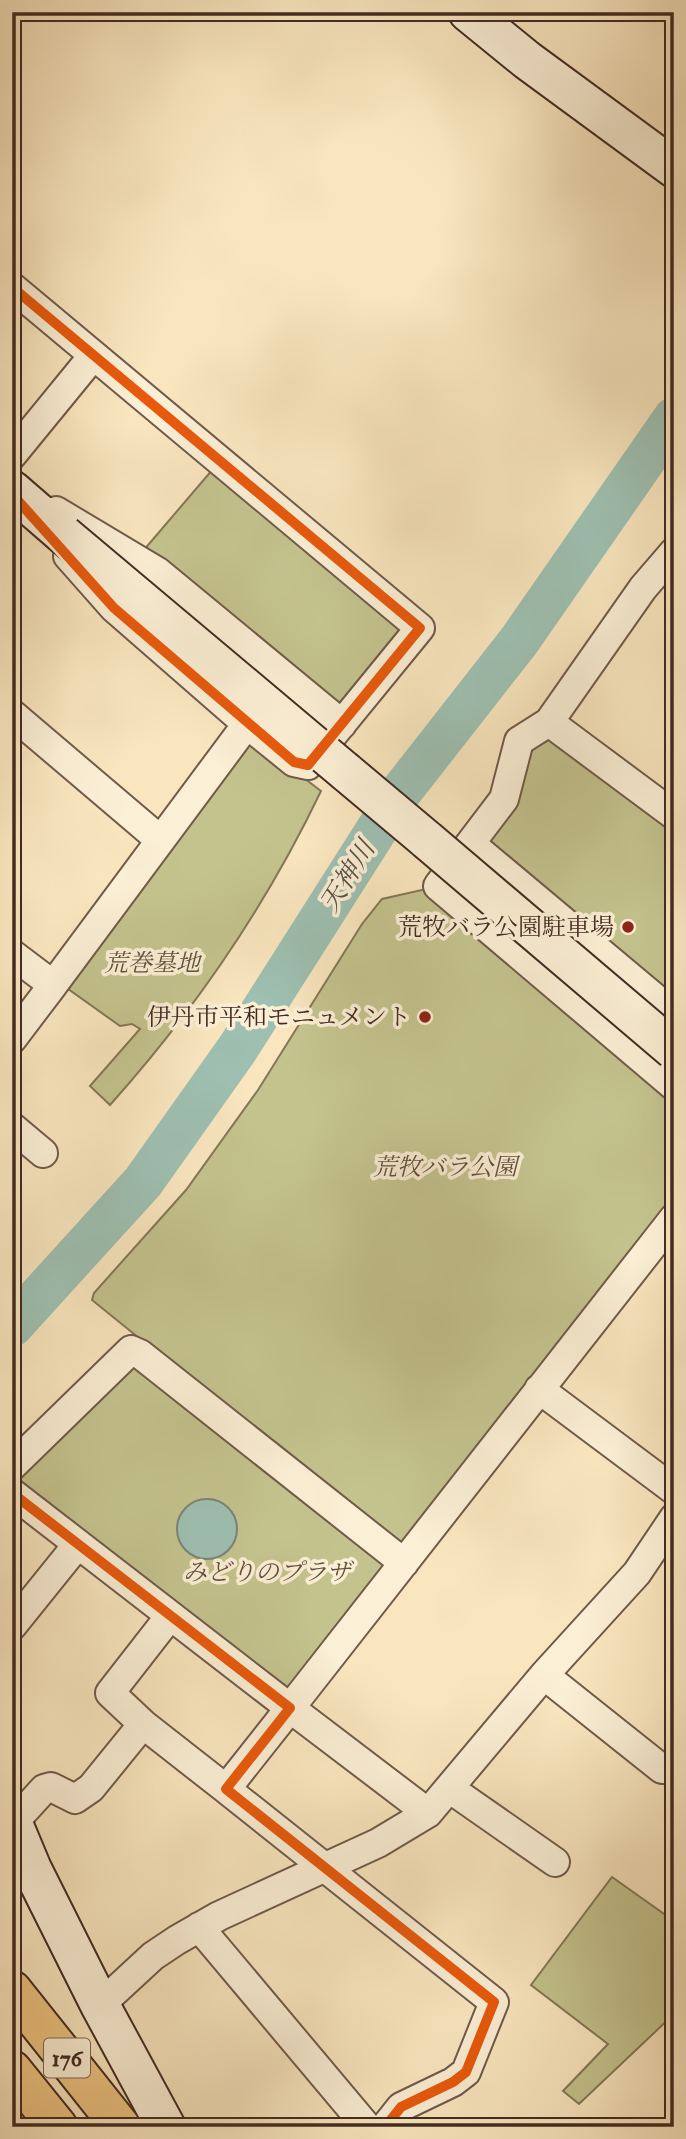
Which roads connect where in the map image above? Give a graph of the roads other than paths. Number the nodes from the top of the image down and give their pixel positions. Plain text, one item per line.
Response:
1 (468, 12) edge
2 (674, 168) edge
3 (12, 287) edge
4 (93, 356) junction
5 (12, 456) edge
6 (12, 489) edge
7 (674, 552) edge
8 (12, 714) edge
9 (549, 722) junction
10 (247, 724) junction
11 (341, 724) junction
12 (674, 815) edge
13 (159, 839) junction
14 (471, 844) junction
15 (12, 954) edge
16 (53, 985) junction
17 (674, 1014) edge
18 (12, 1039) edge
19 (674, 1049) edge
20 (674, 1086) edge
21 (12, 1127) edge
22 (43, 1153) dead end
23 (674, 1218) edge
24 (539, 1389) junction
25 (12, 1466) edge
26 (674, 1490) edge
27 (12, 1493) edge
28 (674, 1518) edge
29 (78, 1544) junction
30 (404, 1563) junction
31 (170, 1616) junction
32 (12, 1626) edge
33 (544, 1675) junction
34 (290, 1709) junction
35 (142, 1724) junction
36 (674, 1764) edge
37 (449, 1788) junction
38 (226, 1789) junction
39 (428, 1813) junction
40 (13, 1822) edge
41 (555, 1861) dead end
42 (325, 1867) junction
43 (199, 1927) junction
44 (12, 1990) edge
45 (100, 2005) junction
46 (12, 2070) edge
47 (58, 2127) edge
48 (121, 2127) edge
49 (166, 2127) edge
50 (366, 2127) edge
51 (385, 2127) edge

1 - 2 street
3 - 4 street
4 - 5 street
4 - 11 street
6 - 10 street
6 - 11 street
6 - 19 street, bridge
7 - 9 street
8 - 13 street
9 - 12 street
9 - 14 street
10 - 11 street
10 - 13 street
13 - 16 street
14 - 17 street
14 - 20 street
15 - 16 street
16 - 18 street
21 - 22 street
23 - 24 street
24 - 26 street
24 - 30 street
25 - 30 street
27 - 29 street
28 - 33 street
29 - 31 street
29 - 32 street
30 - 34 street
31 - 34 street
31 - 35 street
33 - 36 street
33 - 37 street
34 - 38 street
34 - 39 street
35 - 38 street
35 - 40 street
37 - 39 street
37 - 41 street
38 - 42 street
39 - 42 street
40 - 45 street
42 - 43 street
42 - 51 street
43 - 45 street
43 - 50 street
44 - 48 highway, 176
45 - 49 street
46 - 47 highway

